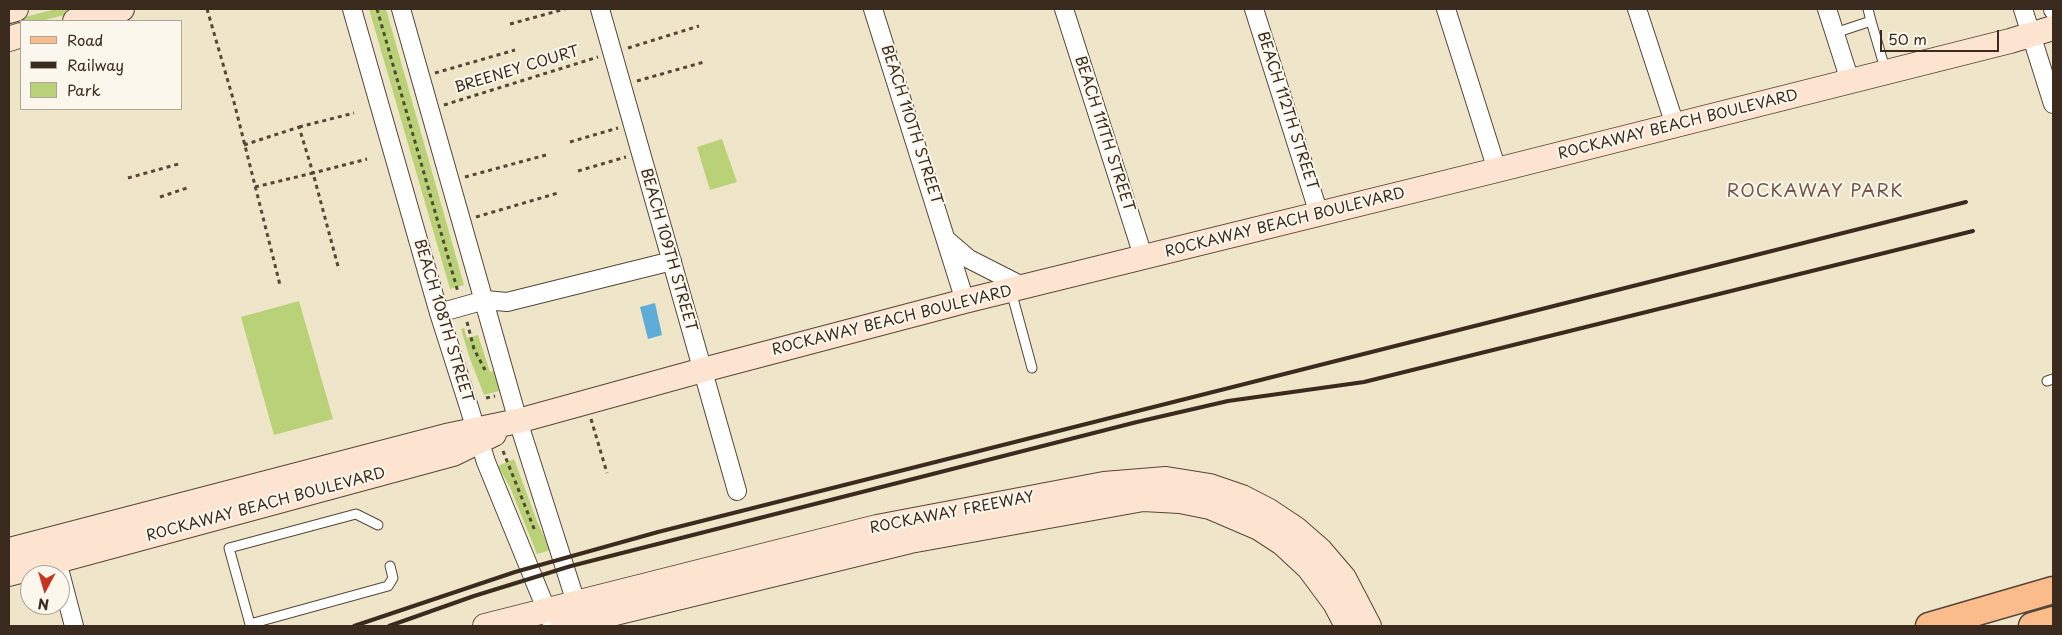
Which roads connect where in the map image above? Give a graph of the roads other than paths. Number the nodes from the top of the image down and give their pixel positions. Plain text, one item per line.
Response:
1 (16, 9) edge
2 (122, 9) edge
3 (352, 9) edge
4 (401, 9) edge
5 (600, 9) edge
6 (873, 9) edge
7 (1064, 9) edge
8 (1254, 9) edge
9 (1446, 9) edge
10 (1638, 9) edge
11 (1827, 9) edge
12 (1868, 9) edge
13 (2023, 9) edge
14 (9, 11) edge
15 (78, 20) edge
16 (1872, 21) junction
17 (2053, 28) edge
18 (1835, 33) junction
19 (2031, 35) junction
20 (1886, 72) junction
21 (1850, 81) junction
22 (2053, 104) edge
23 (1675, 125) junction
24 (1497, 170) junction
25 (1320, 214) junction
26 (948, 241) junction
27 (1144, 258) junction
28 (672, 261) junction
29 (1017, 288) junction
30 (485, 300) junction
31 (965, 301) junction
32 (439, 313) junction
33 (1032, 368) dead end
34 (703, 370) junction
35 (518, 421) junction
36 (484, 442) junction
37 (737, 491) dead end
38 (378, 525) dead end
39 (9, 550) edge
40 (57, 561) junction
41 (390, 566) dead end
42 (9, 574) edge
43 (2053, 590) edge
44 (567, 619) edge
45 (2053, 620) edge
46 (74, 626) edge
47 (485, 626) edge
48 (1347, 626) edge
49 (1369, 626) edge
50 (1929, 626) edge
51 (2032, 626) edge

1 - 14 street
2 - 15 street
3 - 32 street, BEACH 108TH STREET
4 - 30 street
5 - 28 street, BEACH 109TH STREET
6 - 26 street, BEACH 110TH STREET
7 - 27 street, BEACH 111TH STREET
8 - 25 street, BEACH 112TH STREET
9 - 24 street
10 - 23 street
11 - 18 street
12 - 16 lane
13 - 19 street
16 - 18 lane
16 - 20 lane
17 - 19 street, ROCKAWAY BEACH BOULEVARD
18 - 21 street
19 - 20 street, ROCKAWAY BEACH BOULEVARD
19 - 22 street
20 - 21 street, ROCKAWAY BEACH BOULEVARD
21 - 23 street, ROCKAWAY BEACH BOULEVARD
23 - 24 street, ROCKAWAY BEACH BOULEVARD
24 - 25 street, ROCKAWAY BEACH BOULEVARD
25 - 27 street, ROCKAWAY BEACH BOULEVARD
26 - 29 street
26 - 31 street, BEACH 110TH STREET
27 - 29 street, ROCKAWAY BEACH BOULEVARD
28 - 30 street
28 - 34 street, BEACH 109TH STREET
29 - 31 street, ROCKAWAY BEACH BOULEVARD
29 - 33 lane
30 - 32 street
30 - 35 street
31 - 34 street, ROCKAWAY BEACH BOULEVARD
32 - 36 street, BEACH 108TH STREET
34 - 35 street, ROCKAWAY BEACH BOULEVARD
34 - 37 street, BEACH 109TH STREET
35 - 36 street, ROCKAWAY BEACH BOULEVARD
35 - 44 street
36 - 39 street, ROCKAWAY BEACH BOULEVARD
36 - 40 street, ROCKAWAY BEACH BOULEVARD
36 - 44 street, BEACH 108TH STREET
38 - 41 lane
40 - 42 street, ROCKAWAY BEACH BOULEVARD
40 - 46 street
43 - 50 main road
44 - 47 street, ROCKAWAY FREEWAY
44 - 48 street, ROCKAWAY FREEWAY
44 - 49 street, ROCKAWAY FREEWAY
45 - 51 main road

